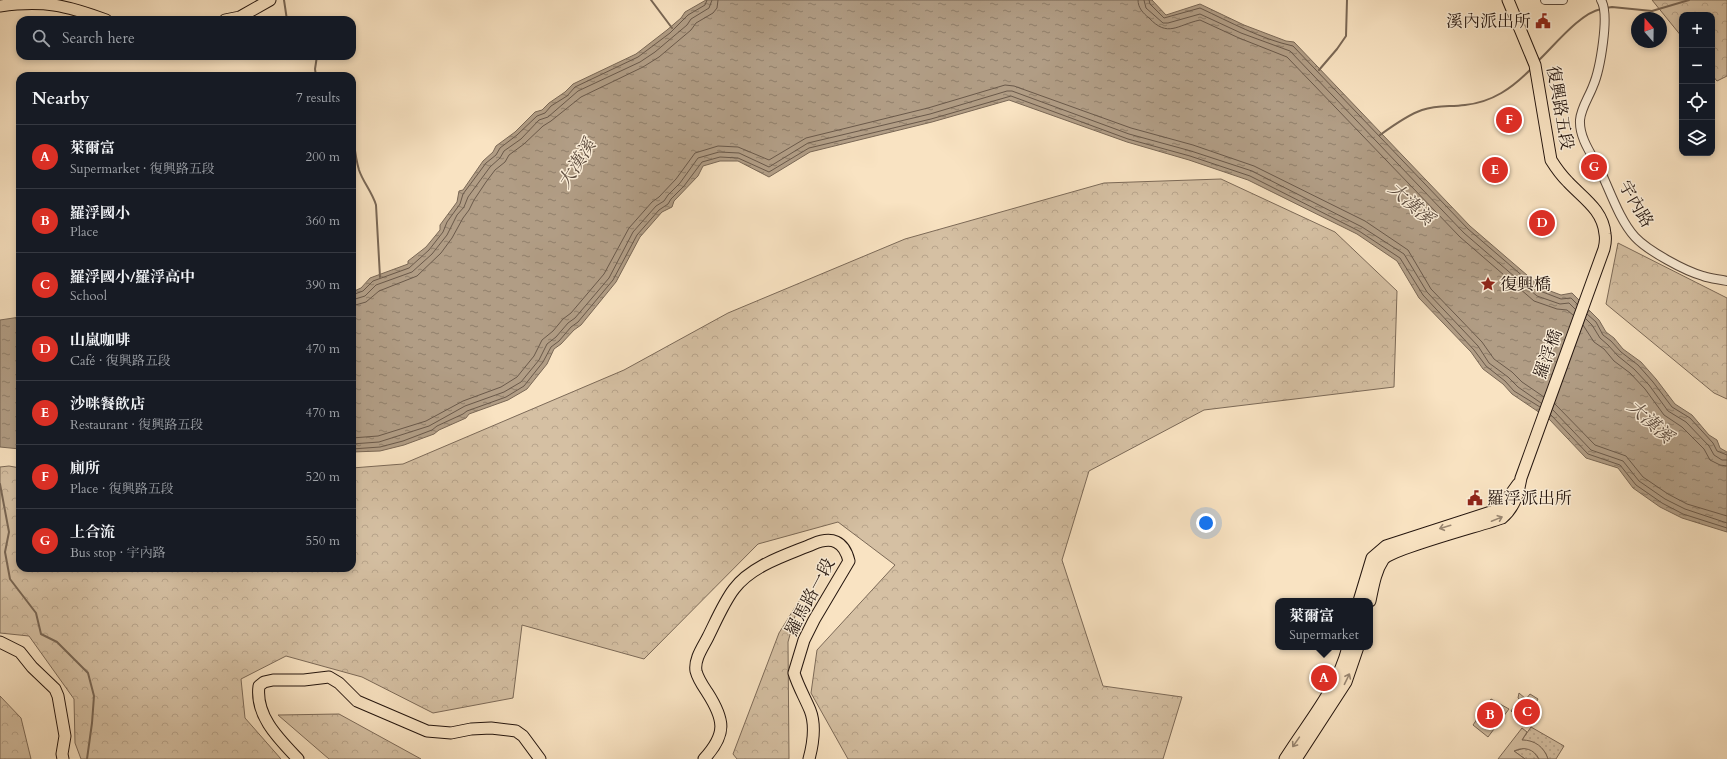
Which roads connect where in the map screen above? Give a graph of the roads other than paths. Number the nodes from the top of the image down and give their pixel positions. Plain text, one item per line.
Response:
1 (270, 0) edge
2 (1508, 0) edge
3 (1545, 0) edge
4 (1563, 0) edge
5 (1601, 2) edge
6 (0, 6) edge
7 (95, 16) edge
8 (242, 16) edge
9 (1602, 256) joint
10 (1727, 281) edge
11 (1388, 550) junction
12 (1360, 598) edge
13 (1371, 598) edge
14 (0, 642) edge
15 (1347, 650) edge
16 (1357, 650) edge
17 (62, 759) edge
18 (298, 759) edge
19 (540, 759) edge
20 (704, 759) edge
21 (809, 759) edge
22 (1285, 759) edge
23 (1296, 759) edge

1 - 8 main road
2 - 9 main road, 復興路五段
3 - 4 street
5 - 10 street, 宇內路
6 - 7 main road
9 - 11 main road, 羅浮橋
11 - 12 main road
11 - 13 main road
14 - 17 main road
15 -> 22 main road
23 -> 16 main road
18 - 19 main road
20 - 21 main road, 羅馬路一段

